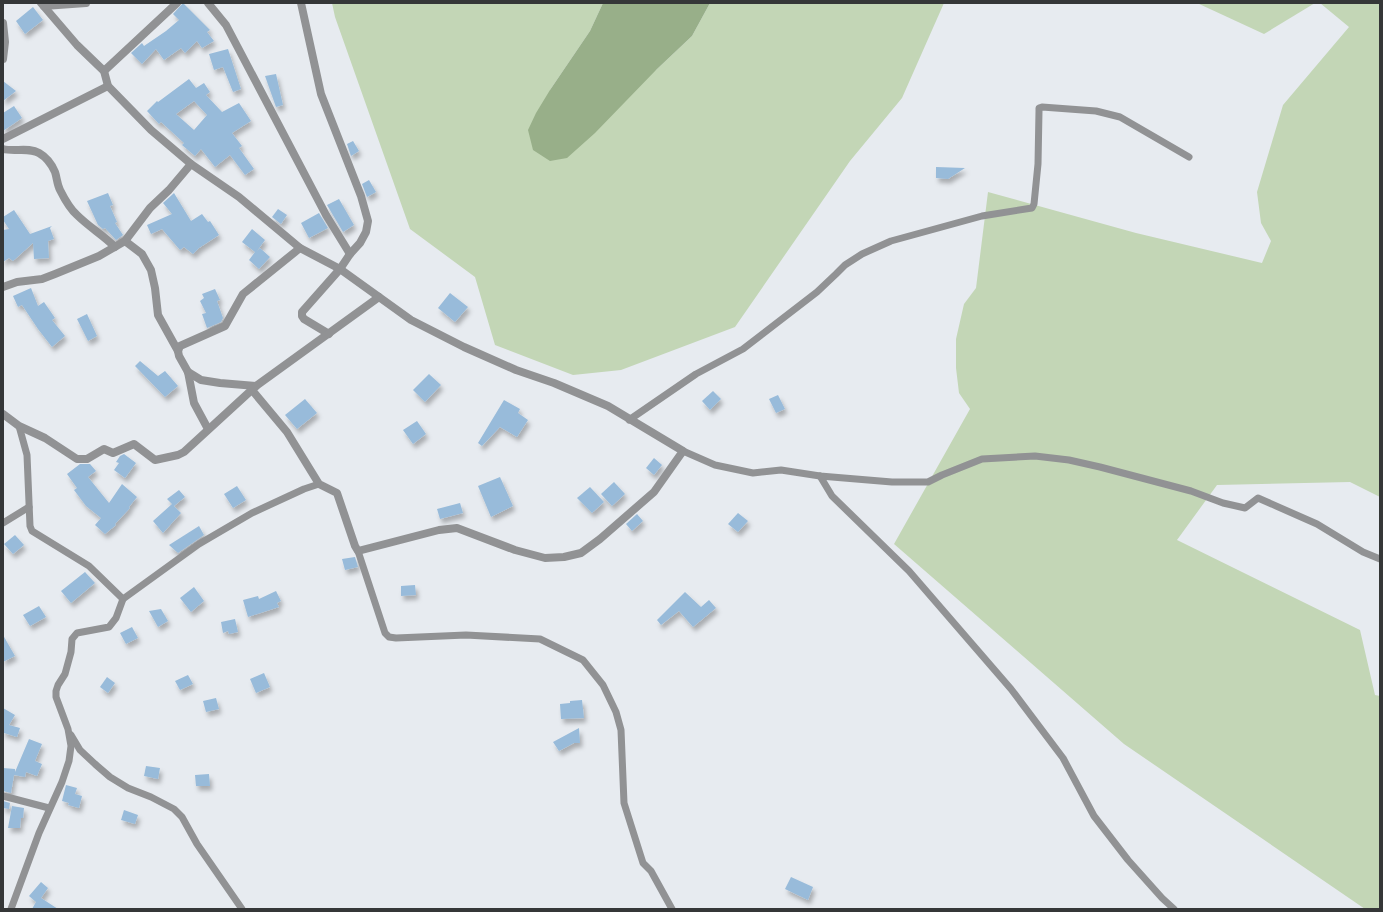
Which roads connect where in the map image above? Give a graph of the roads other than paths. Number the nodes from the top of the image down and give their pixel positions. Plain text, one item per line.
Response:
1 (86, 3) edge
2 (177, 3) edge
3 (208, 3) edge
4 (301, 3) edge
5 (42, 5) edge
6 (3, 23) edge
7 (3, 59) edge
8 (104, 71) junction
9 (108, 86) junction
10 (3, 139) edge
11 (3, 149) edge
12 (1189, 158) dead end
13 (191, 164) junction
14 (125, 241) junction
15 (115, 247) junction
16 (300, 248) junction
17 (350, 254) junction
18 (340, 269) junction
19 (3, 287) edge
20 (379, 297) junction
21 (329, 334) junction
22 (178, 351) junction
23 (188, 372) junction
24 (254, 388) junction
25 (3, 414) edge
26 (630, 420) junction
27 (19, 426) junction
28 (208, 428) junction
29 (683, 451) junction
30 (820, 476) junction
31 (319, 484) junction
32 (29, 507) junction
33 (3, 523) edge
34 (358, 551) junction
35 (1380, 559) edge
36 (123, 599) junction
37 (68, 729) junction
38 (3, 796) edge
39 (49, 808) junction
40 (11, 909) edge
41 (242, 909) edge
42 (672, 909) edge
43 (1174, 909) edge

1 - 5 street
2 - 8 street
3 - 17 street
4 - 17 street
5 - 8 street
6 - 7 street
8 - 9 street
9 - 10 street
9 - 13 street
11 - 15 street
12 - 26 lane
13 - 14 street
13 - 16 street
14 - 15 street
14 - 22 street
15 - 19 street
16 - 18 street
16 - 22 street
17 - 18 street
18 - 20 street
18 - 21 street
20 - 21 street
20 - 26 street
21 - 24 street
22 - 23 street
23 - 24 street
23 - 28 street
24 - 28 street
24 - 31 street
25 - 27 street
26 - 29 street
27 - 28 street
27 - 32 lane
29 - 30 lane
29 - 34 street
30 - 35 lane
30 - 43 lane
31 - 34 street
31 - 36 lane
32 - 33 lane
32 - 36 lane
34 - 42 lane
36 - 37 lane
37 - 39 lane
37 - 41 lane
38 - 39 lane
39 - 40 lane

